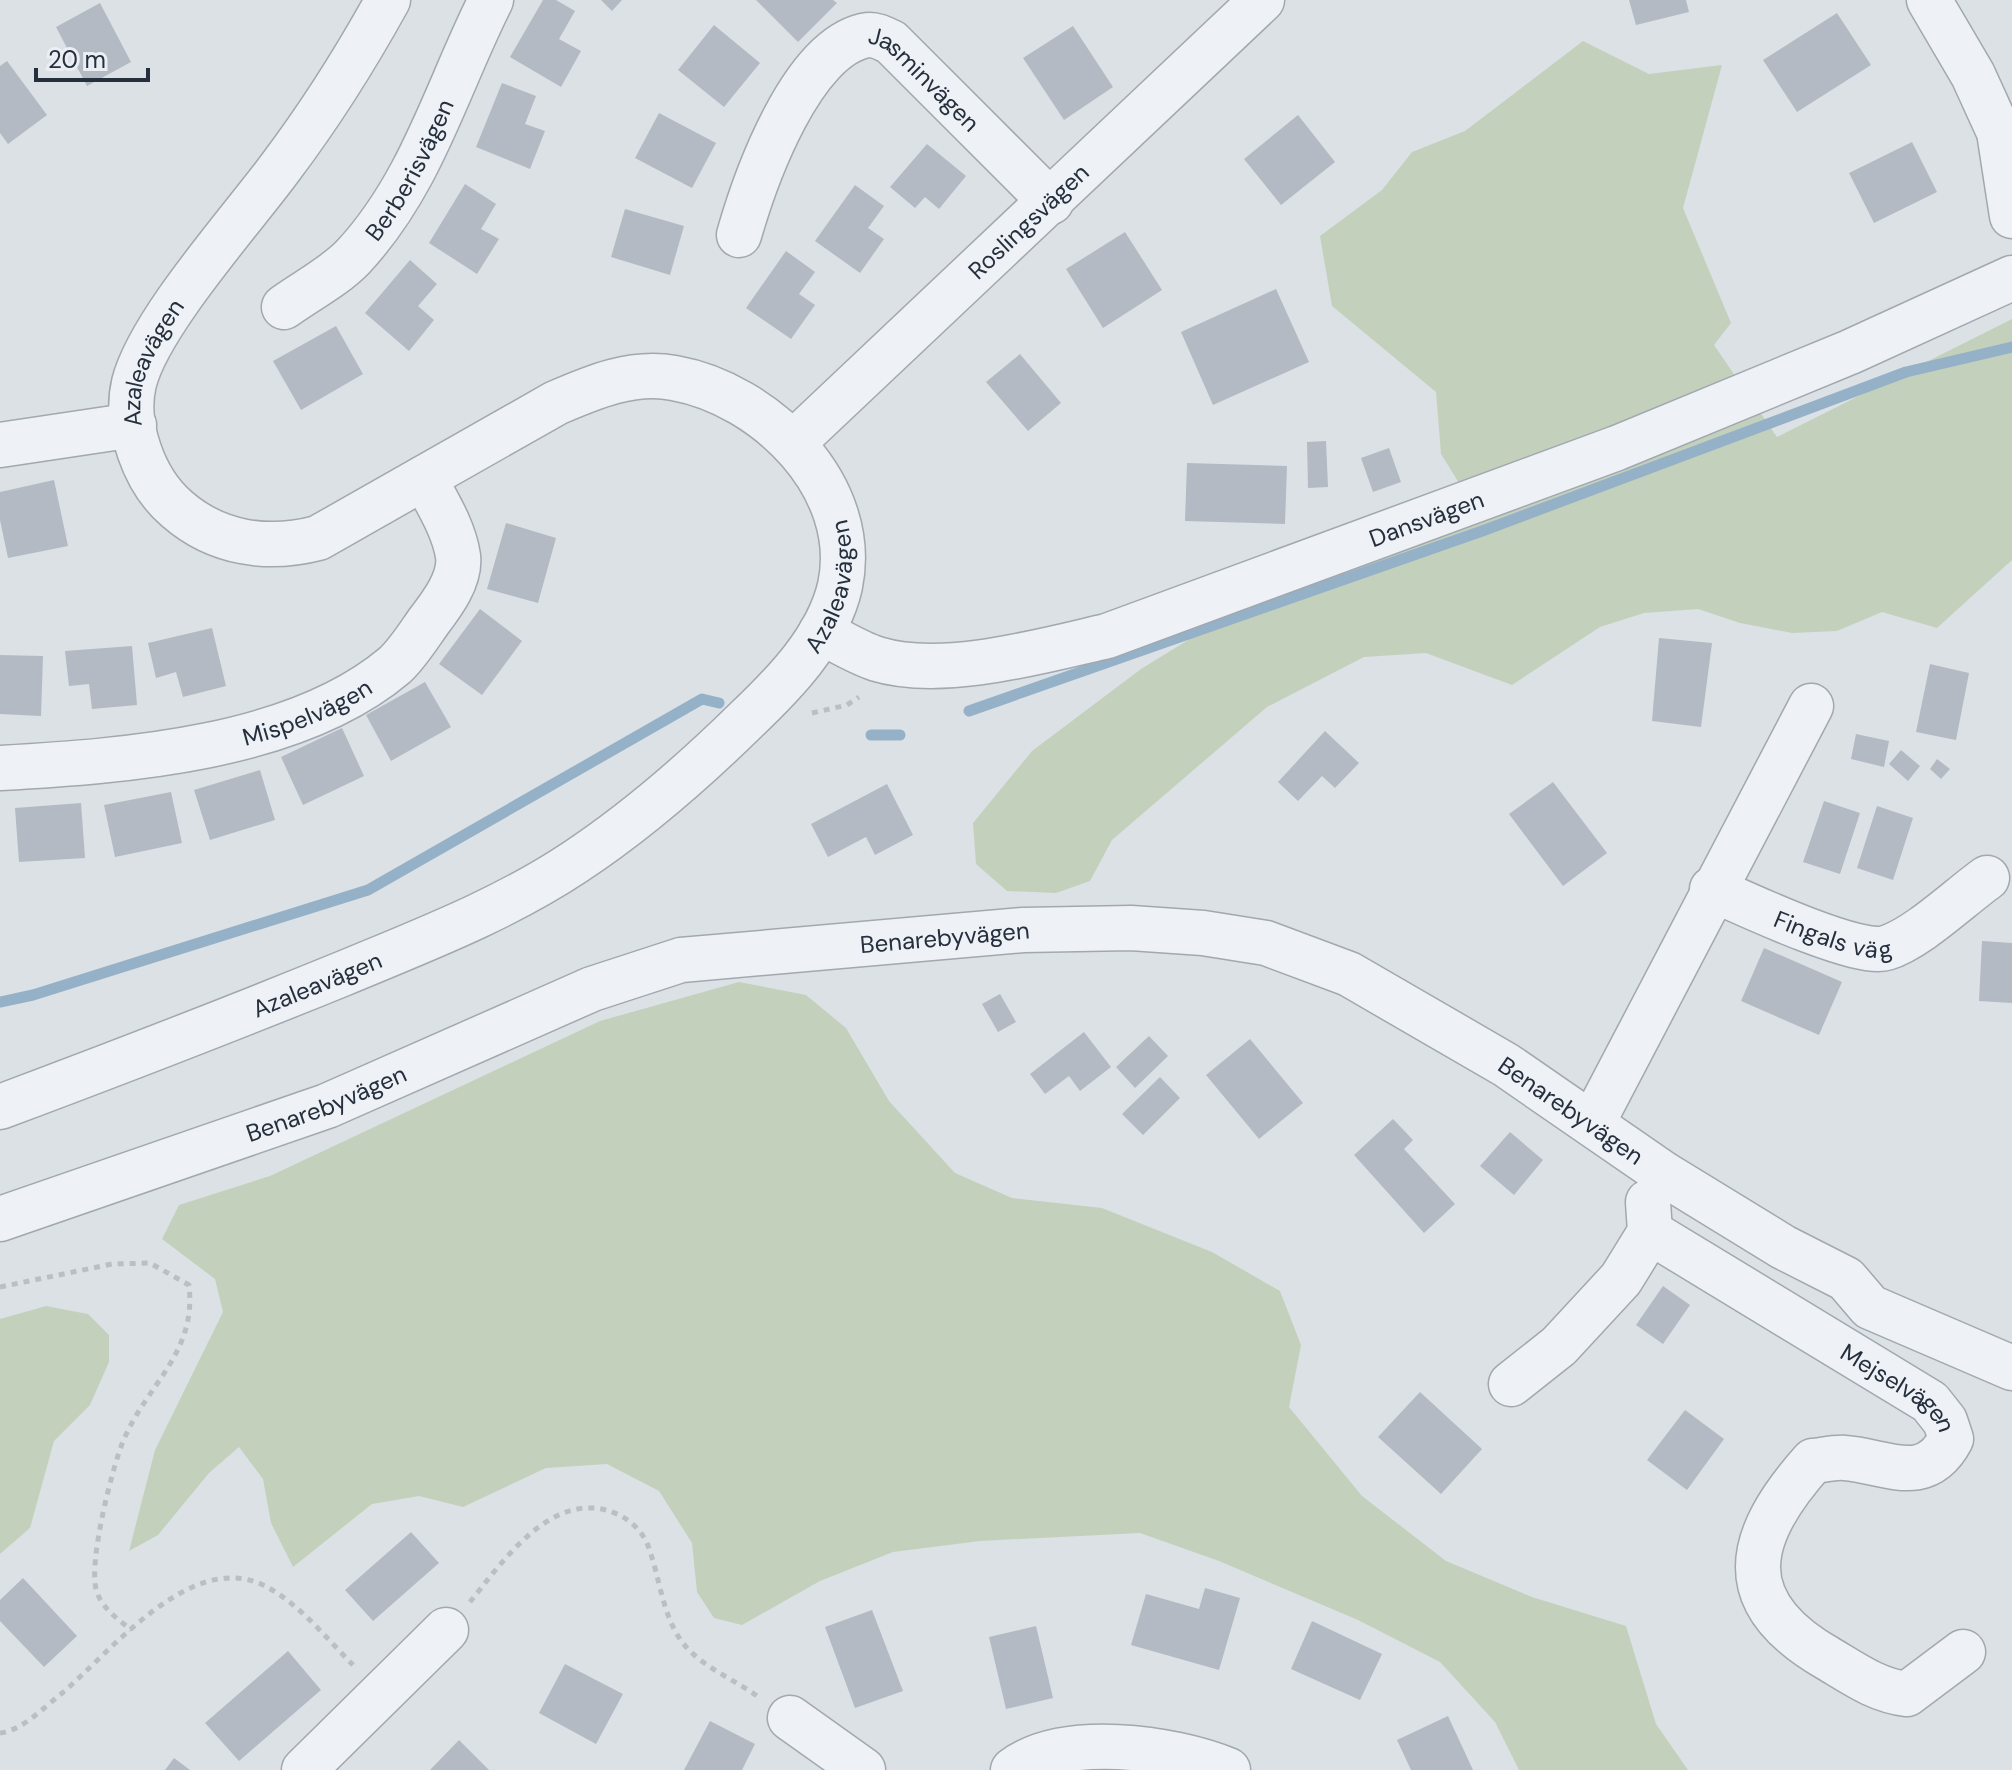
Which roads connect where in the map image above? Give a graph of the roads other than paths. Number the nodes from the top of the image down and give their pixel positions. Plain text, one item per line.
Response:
1 (388, 0) edge
2 (491, 0) edge
3 (1262, 0) edge
4 (1929, 0) edge
5 (1051, 202) junction
6 (2012, 216) edge
7 (739, 235) dead end
8 (2012, 278) edge
9 (284, 307) dead end
10 (134, 425) junction
11 (794, 442) junction
12 (0, 445) edge
13 (424, 478) junction
14 (821, 632) junction
15 (1811, 706) dead end
16 (0, 768) edge
17 (1987, 878) dead end
18 (1712, 889) junction
19 (0, 1107) edge
20 (1592, 1124) junction
21 (1664, 1174) junction
22 (0, 1219) edge
23 (1650, 1232) junction
24 (1846, 1279) junction
25 (2012, 1340) edge
26 (2012, 1368) edge
27 (1511, 1384) dead end
28 (446, 1630) road end
29 (1963, 1652) dead end
30 (790, 1718) road end
31 (304, 1770) edge
32 (863, 1770) edge
33 (1013, 1770) edge
34 (1228, 1770) edge

1 - 10 street, Azaleavägen
2 - 9 street, Berberisvägen
3 - 5 street, Roslingsvägen
4 - 6 street
5 - 7 street, Jasminvägen
5 - 11 street, Roslingsvägen
8 - 14 street, Dansvägen
10 - 12 street
10 - 13 street, Azaleavägen
11 - 13 street, Azaleavägen
11 - 14 street, Azaleavägen
13 - 16 street, Mispelvägen
14 - 19 street, Azaleavägen
15 - 18 street
17 - 18 street, Fingals väg
18 - 20 street
20 - 21 street, Benarebyvägen
20 - 22 street, Benarebyvägen
21 - 23 street
21 - 24 street, Benarebyvägen
23 - 27 street
23 - 29 street, Mejselvägen
24 - 25 street, Benarebyvägen
24 - 26 street, Benarebyvägen
28 - 31 street
30 - 32 street
33 - 34 street

